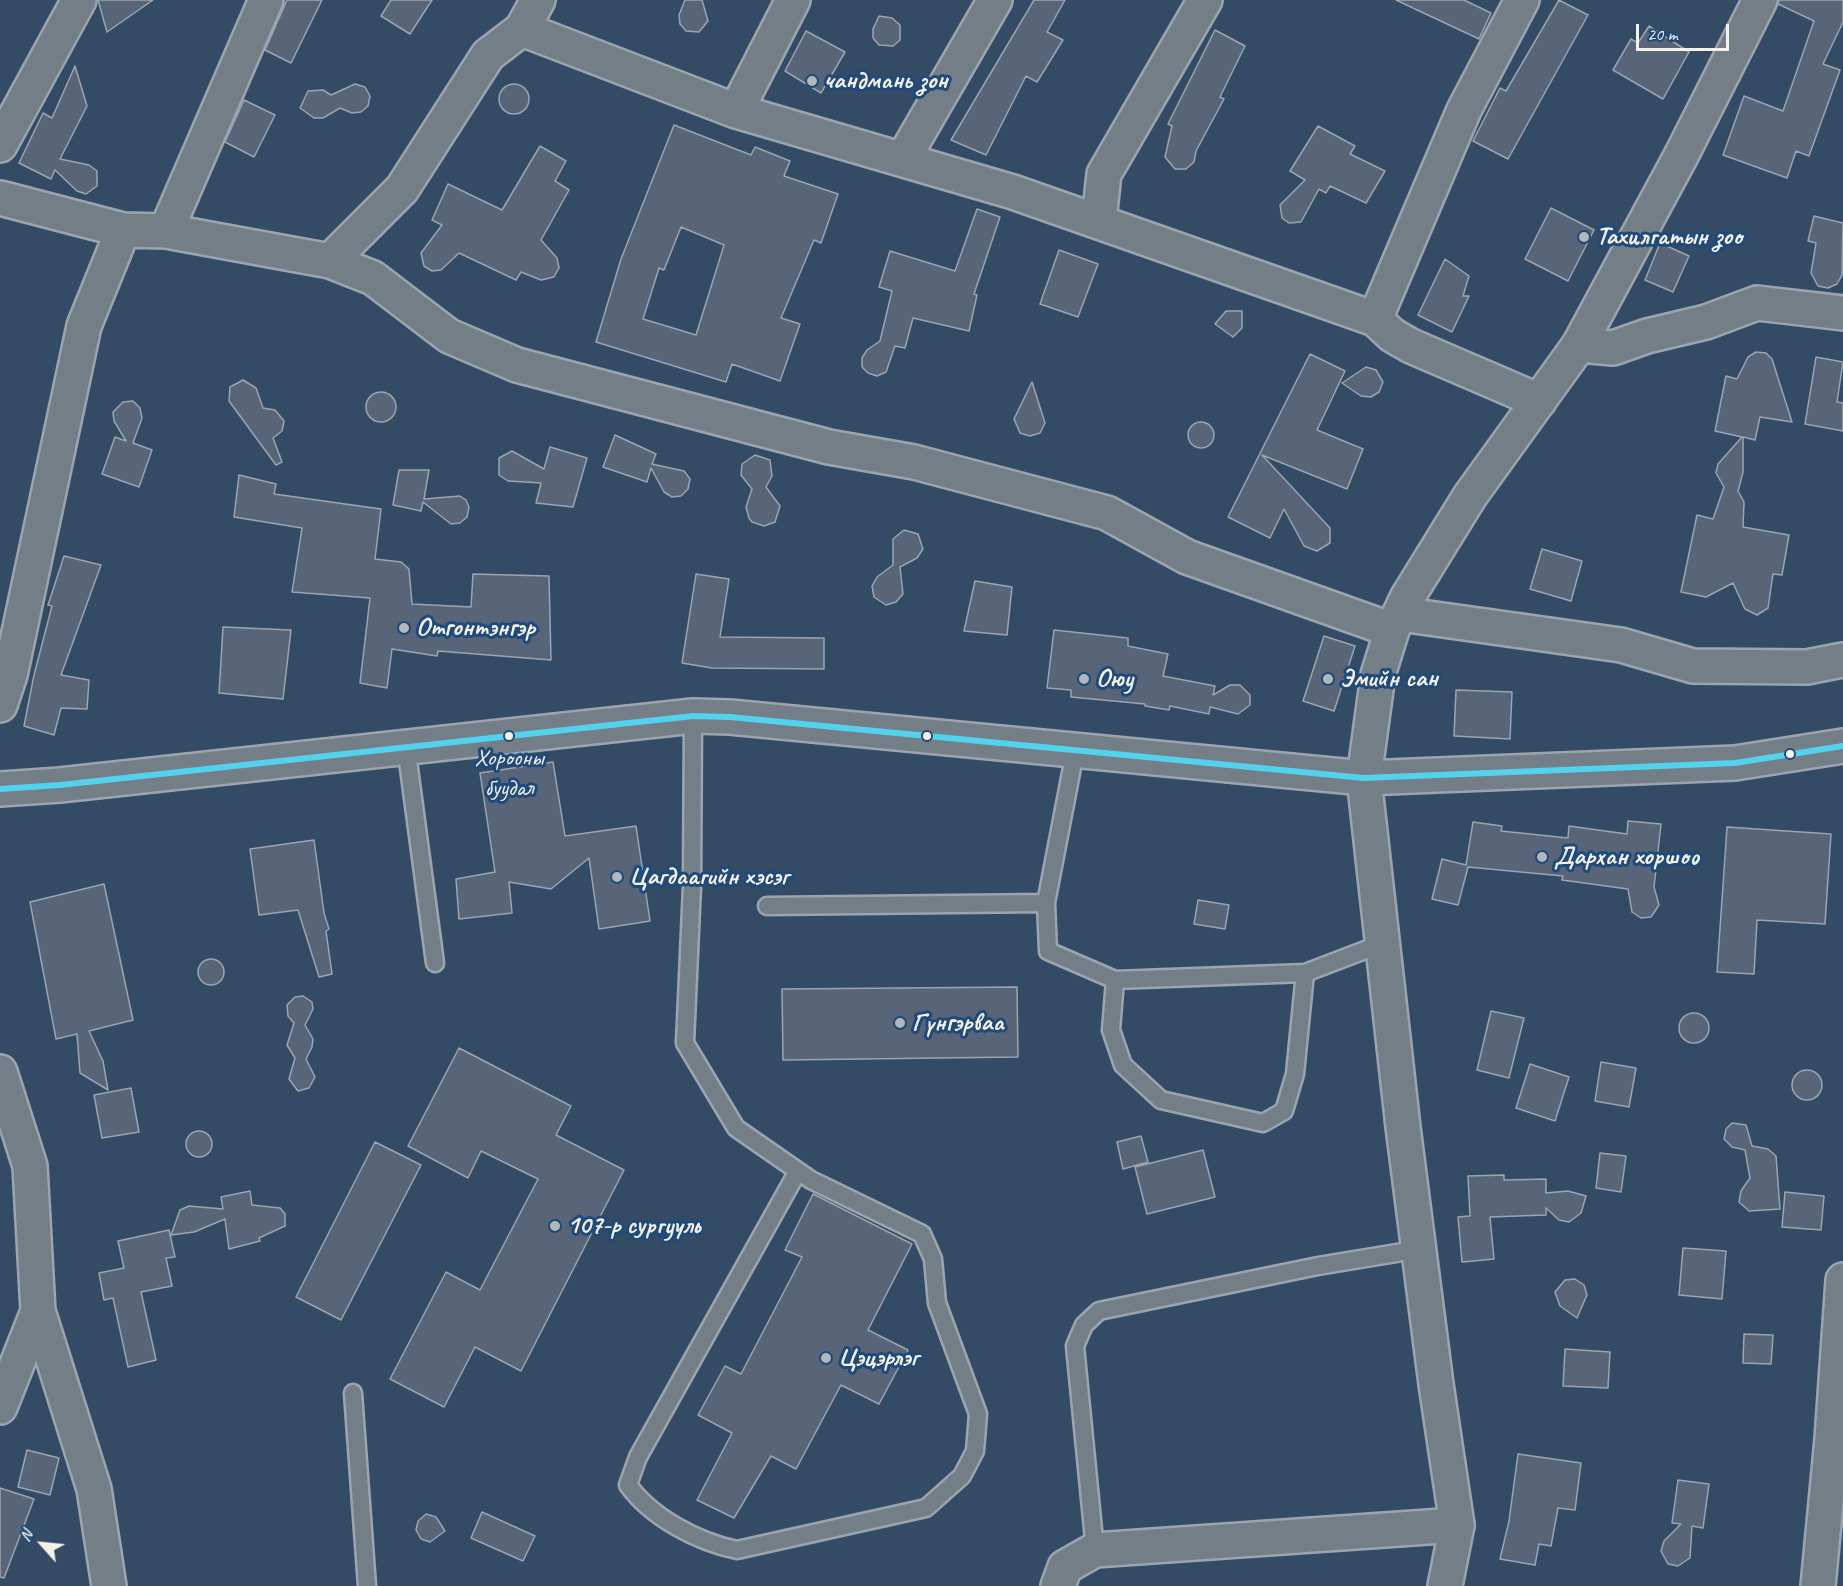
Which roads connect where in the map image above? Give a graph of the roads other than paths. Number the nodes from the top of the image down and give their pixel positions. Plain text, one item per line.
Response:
1 (79, 0) edge
2 (266, 0) edge
3 (538, 0) edge
4 (793, 0) edge
5 (995, 0) edge
6 (1204, 0) edge
7 (1522, 0) edge
8 (1760, 0) edge
9 (522, 29) junction
10 (736, 111) junction
11 (0, 145) edge
12 (903, 159) junction
13 (0, 198) edge
14 (1099, 220) junction
15 (123, 231) junction
16 (166, 231) junction
17 (330, 261) junction
18 (1843, 313) edge
19 (1375, 319) junction
20 (1579, 345) junction
21 (1539, 401) junction
22 (1396, 622) junction
23 (1843, 660) edge
24 (0, 705) edge
25 (693, 716) junction
26 (406, 746) junction
27 (1843, 746) edge
28 (1075, 752) junction
29 (1364, 778) junction
30 (0, 789) edge
31 (1047, 903) junction
32 (767, 906) dead end
33 (1381, 944) junction
34 (435, 963) dead end
35 (1305, 973) junction
36 (1115, 980) junction
37 (0, 1072) edge
38 (798, 1171) junction
39 (1420, 1249) junction
40 (1843, 1280) edge
41 (38, 1311) junction
42 (353, 1393) dead end
43 (0, 1407) edge
44 (1457, 1525) junction
45 (1095, 1550) junction
46 (109, 1586) edge
47 (367, 1586) edge
48 (1058, 1586) edge
49 (1445, 1586) edge
50 (1818, 1586) edge

1 - 11 street
2 - 16 street
3 - 9 street
4 - 10 street
5 - 12 street
6 - 14 street
7 - 19 street
8 - 20 street
9 - 10 street
9 - 17 street
10 - 12 street
12 - 14 street
13 - 15 street
14 - 19 street
15 - 16 street
15 - 24 street
16 - 17 street
17 - 22 street
18 - 20 street
19 - 21 street
20 - 21 street
21 - 22 street
22 - 23 street
22 - 29 street
25 - 26 street
25 - 28 street
25 - 38 lane
26 - 30 street
26 - 34 lane
27 - 29 street
28 - 29 street
28 - 31 lane
29 - 33 street
31 - 32 lane
31 - 36 lane
33 - 35 lane
33 - 39 street
35 - 36 lane
35 - 36 lane
37 - 41 street
38 - 38 lane
39 - 44 street
39 - 45 lane
40 - 50 street
41 - 43 street
41 - 46 street
42 - 47 lane
44 - 45 street
44 - 49 street
45 - 48 street

